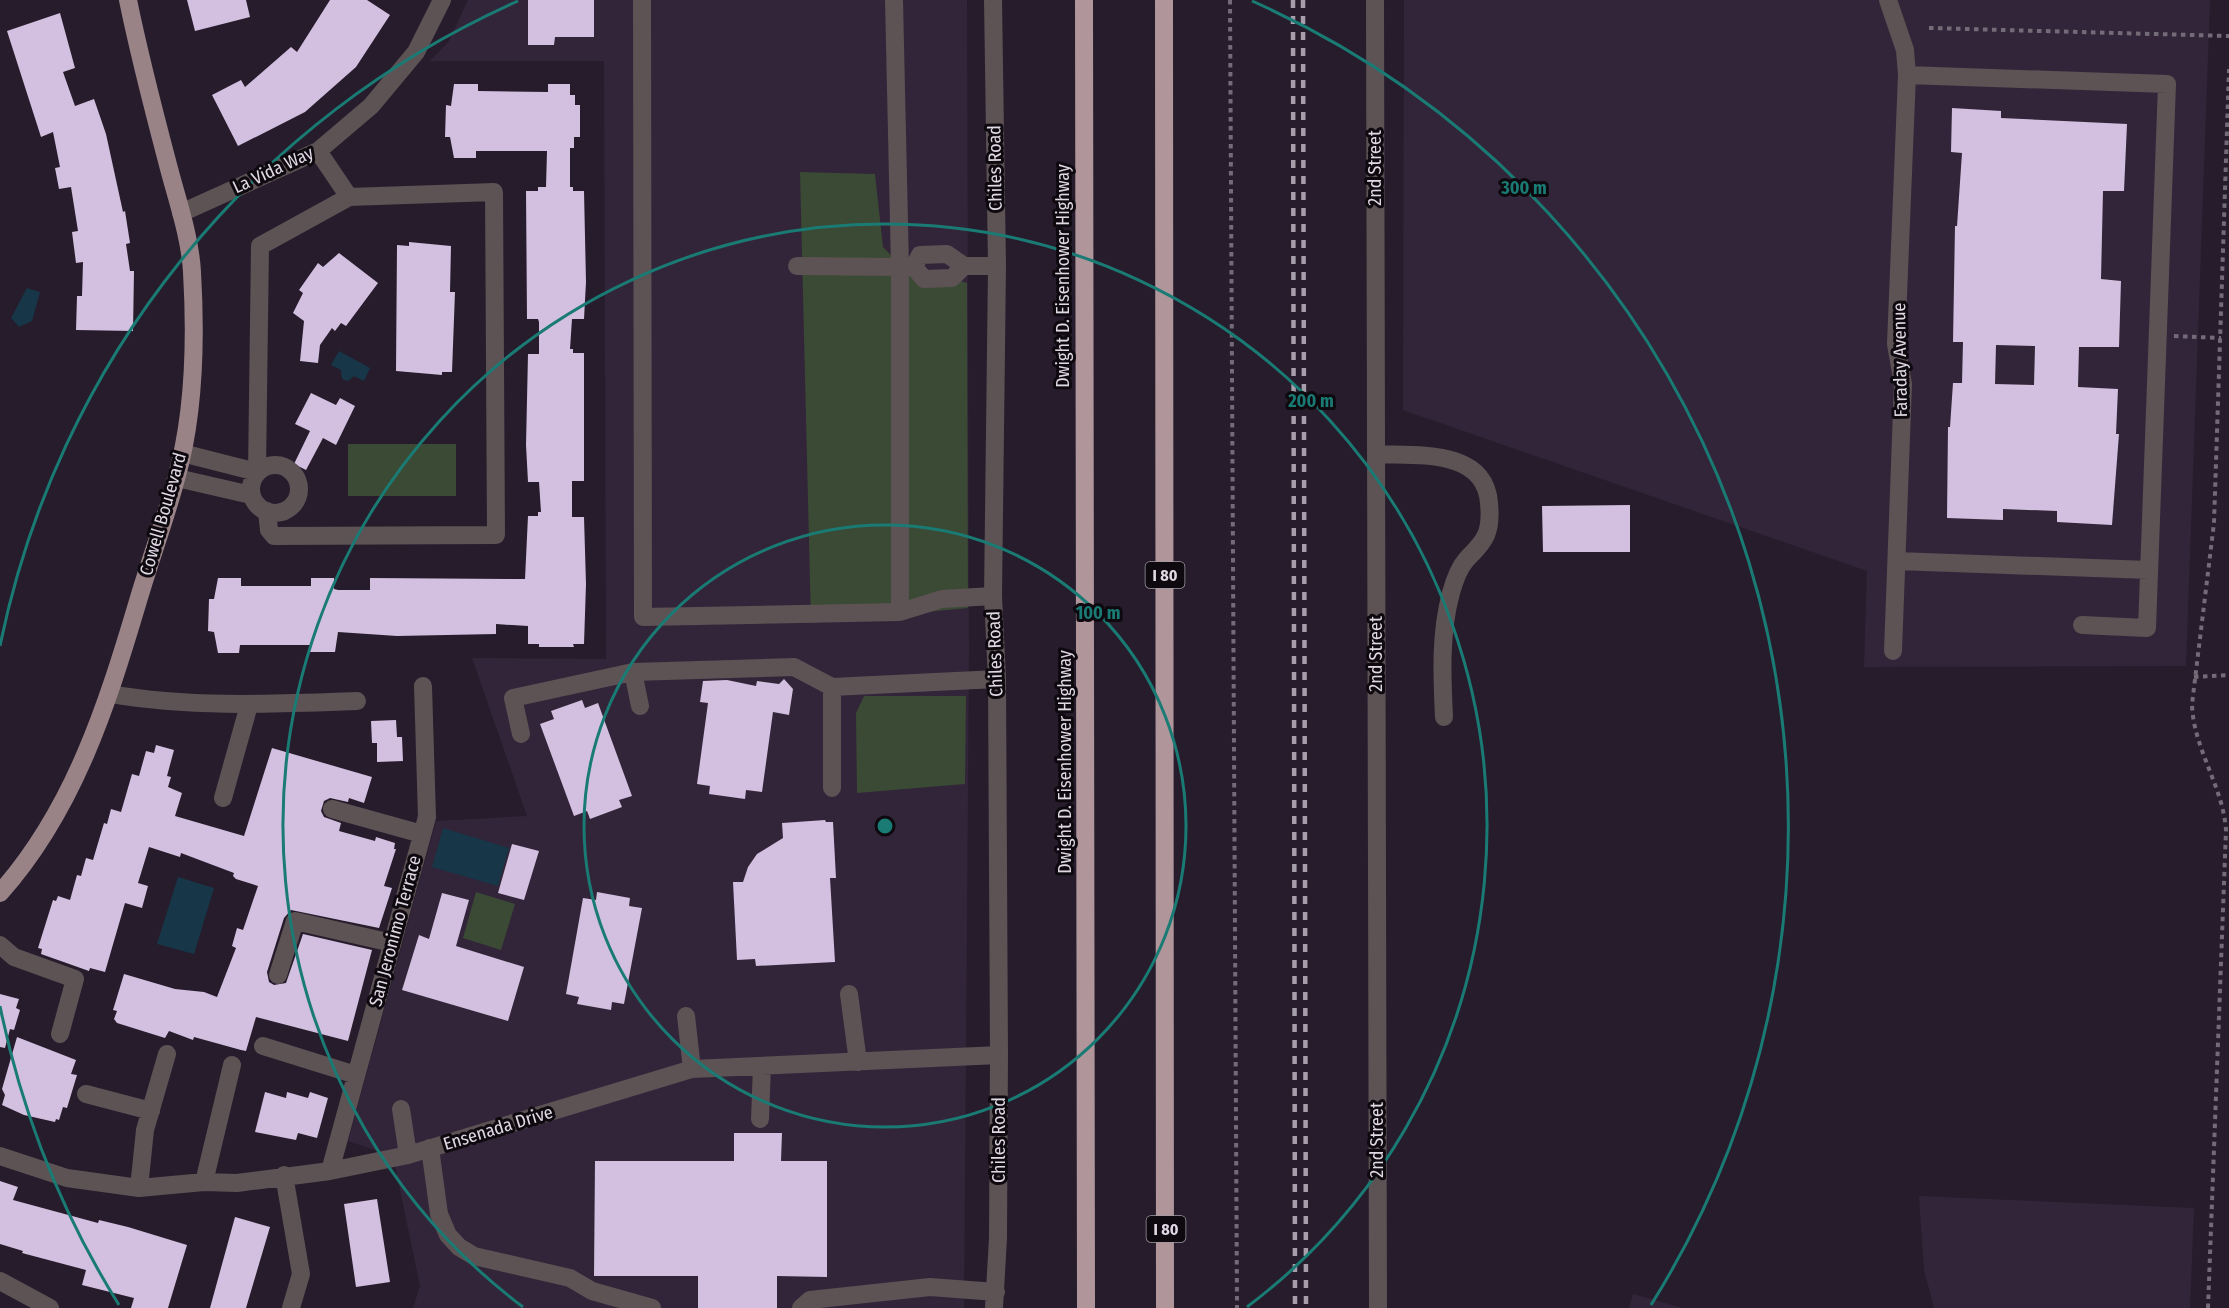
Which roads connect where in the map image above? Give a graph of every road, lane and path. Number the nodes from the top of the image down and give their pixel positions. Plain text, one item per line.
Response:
1 (128, 0) edge
2 (442, 0) edge
3 (642, 0) edge
4 (894, 0) edge
5 (993, 0) edge
6 (1084, 0) edge
7 (1164, 0) edge
8 (1230, 0) edge
9 (1375, 0) edge
10 (1888, 0) edge
11 (1929, 28) dead end
12 (2229, 36) edge
13 (2229, 69) edge
14 (1907, 75) junction
15 (318, 151) junction
16 (349, 197) junction
17 (181, 213) junction
18 (797, 266) dead end
19 (997, 266) junction
20 (907, 267) junction
21 (2156, 336) junction
22 (2221, 338) junction
23 (182, 453) junction
24 (1376, 454) junction
25 (257, 472) junction
26 (177, 478) junction
27 (251, 495) junction
28 (267, 511) junction
29 (1897, 561) junction
30 (2149, 570) junction
31 (993, 596) junction
32 (900, 612) junction
33 (2082, 625) dead end
34 (1893, 651) dead end
35 (633, 672) junction
36 (2229, 675) edge
37 (2194, 677) junction
38 (997, 679) junction
39 (423, 686) dead end
40 (832, 687) junction
41 (110, 694) junction
42 (357, 701) dead end
43 (249, 705) junction
44 (640, 706) dead end
45 (1444, 717) dead end
46 (521, 734) dead end
47 (832, 788) dead end
48 (223, 798) dead end
49 (332, 808) dead end
50 (422, 834) junction
51 (0, 893) edge
52 (392, 943) junction
53 (0, 945) edge
54 (278, 975) dead end
55 (849, 994) dead end
56 (686, 1016) dead end
57 (60, 1034) dead end
58 (263, 1046) dead end
59 (167, 1054) dead end
60 (999, 1055) junction
61 (858, 1062) junction
62 (232, 1065) dead end
63 (762, 1066) junction
64 (692, 1069) junction
65 (356, 1075) junction
66 (86, 1094) dead end
67 (400, 1109) dead end
68 (150, 1111) junction
69 (760, 1119) dead end
70 (430, 1148) junction
71 (1166, 1149) junction
72 (408, 1155) junction
73 (0, 1156) edge
74 (330, 1171) junction
75 (284, 1175) junction
76 (204, 1182) junction
77 (139, 1188) junction
78 (0, 1281) edge
79 (995, 1300) edge
80 (50, 1308) edge
81 (291, 1308) edge
82 (652, 1308) edge
83 (801, 1308) edge
84 (1086, 1308) edge
85 (1165, 1308) edge
86 (1173, 1308) edge
87 (1237, 1308) edge
88 (1378, 1308) edge
89 (2208, 1308) edge

1 - 17 main road, Cowell Boulevard
2 - 15 street, La Vida Way
3 - 32 street
4 - 20 street
5 - 19 street, Chiles Road
6 - 84 highway, Dwight D. Eisenhower Highway
7 - 71 highway, I 80
8 - 87 path
9 - 24 street, 2nd Street
10 - 14 street, Faraday Avenue
11 - 12 path
13 - 22 path
14 - 21 street
14 - 29 street, Faraday Avenue
15 - 16 street
15 - 17 street, La Vida Way
16 - 25 street
16 - 28 street
17 - 23 main road, Cowell Boulevard
18 - 20 street
19 - 20 street
19 - 31 street, Chiles Road
20 - 32 street
21 - 22 path
21 - 30 street
22 - 37 path
23 - 25 street
23 - 26 main road, Cowell Boulevard
24 - 45 street
24 - 88 street, 2nd Street
25 - 27 street
25 - 28 street
26 - 27 street
26 - 41 main road, Cowell Boulevard
27 - 28 street
29 - 30 street
29 - 34 street, Faraday Avenue
30 - 33 street
31 - 32 street
31 - 38 street, Chiles Road
35 - 40 street
35 - 44 street
35 - 46 street
36 - 37 path
37 - 89 path
38 - 40 street
38 - 60 street, Chiles Road
39 - 50 street, San Jeronimo Terrace
40 - 47 street
41 - 43 street
41 - 51 main road, Cowell Boulevard
42 - 43 street
43 - 48 street
49 - 50 street
50 - 52 street, San Jeronimo Terrace
52 - 54 street
52 - 65 street, San Jeronimo Terrace
53 - 57 street
55 - 61 street
56 - 64 street
58 - 65 street
59 - 68 street
60 - 61 street, Ensenada Drive
60 - 79 street, Chiles Road
61 - 63 street, Ensenada Drive
62 - 76 street
63 - 64 street, Ensenada Drive
63 - 69 street
64 - 70 street, Ensenada Drive
65 - 74 street, San Jeronimo Terrace
66 - 68 street
67 - 72 street
68 - 77 street
70 - 72 street, Ensenada Drive
70 - 82 street
71 - 85 highway, I 80
71 - 86 highway
72 - 74 street, Ensenada Drive
73 - 77 street, Ensenada Drive
74 - 75 street, Ensenada Drive
75 - 76 street, Ensenada Drive
75 - 81 street
76 - 77 street, Ensenada Drive
78 - 80 street
79 - 83 street

